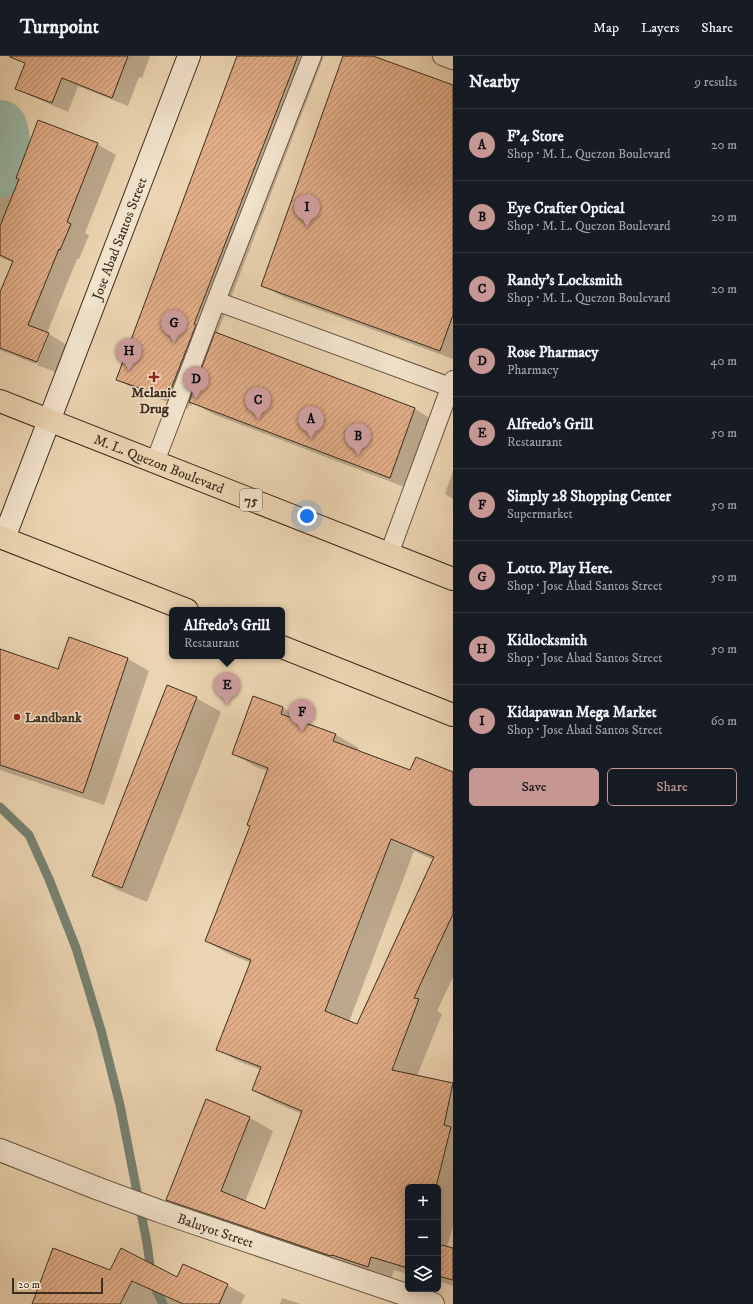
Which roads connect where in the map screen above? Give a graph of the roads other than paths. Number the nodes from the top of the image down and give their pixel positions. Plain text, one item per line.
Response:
1 (189, 56) edge
2 (312, 56) edge
3 (442, 56) edge
4 (453, 60) edge
5 (216, 301) junction
6 (452, 385) edge
7 (0, 401) edge
8 (50, 420) junction
9 (155, 462) junction
10 (1, 541) edge
11 (389, 554) junction
12 (453, 579) edge
13 (179, 607) edge
14 (285, 648) edge
15 (453, 715) edge
16 (0, 1150) edge
17 (433, 1304) edge

1 - 8 main road, Jose Abad Santos Street
2 - 5 lane
3 - 4 lane
5 - 6 lane
5 - 9 lane
6 - 11 lane
7 - 8 highway, M. L. Quezon Boulevard / 75
8 - 9 highway, M. L. Quezon Boulevard / 75
8 - 10 main road, Jose Abad Santos Street
9 - 11 highway, M. L. Quezon Boulevard / 75
10 - 13 highway
11 - 12 highway, M. L. Quezon Boulevard / 75
14 - 15 highway
16 - 17 main road, Baluyot Street

